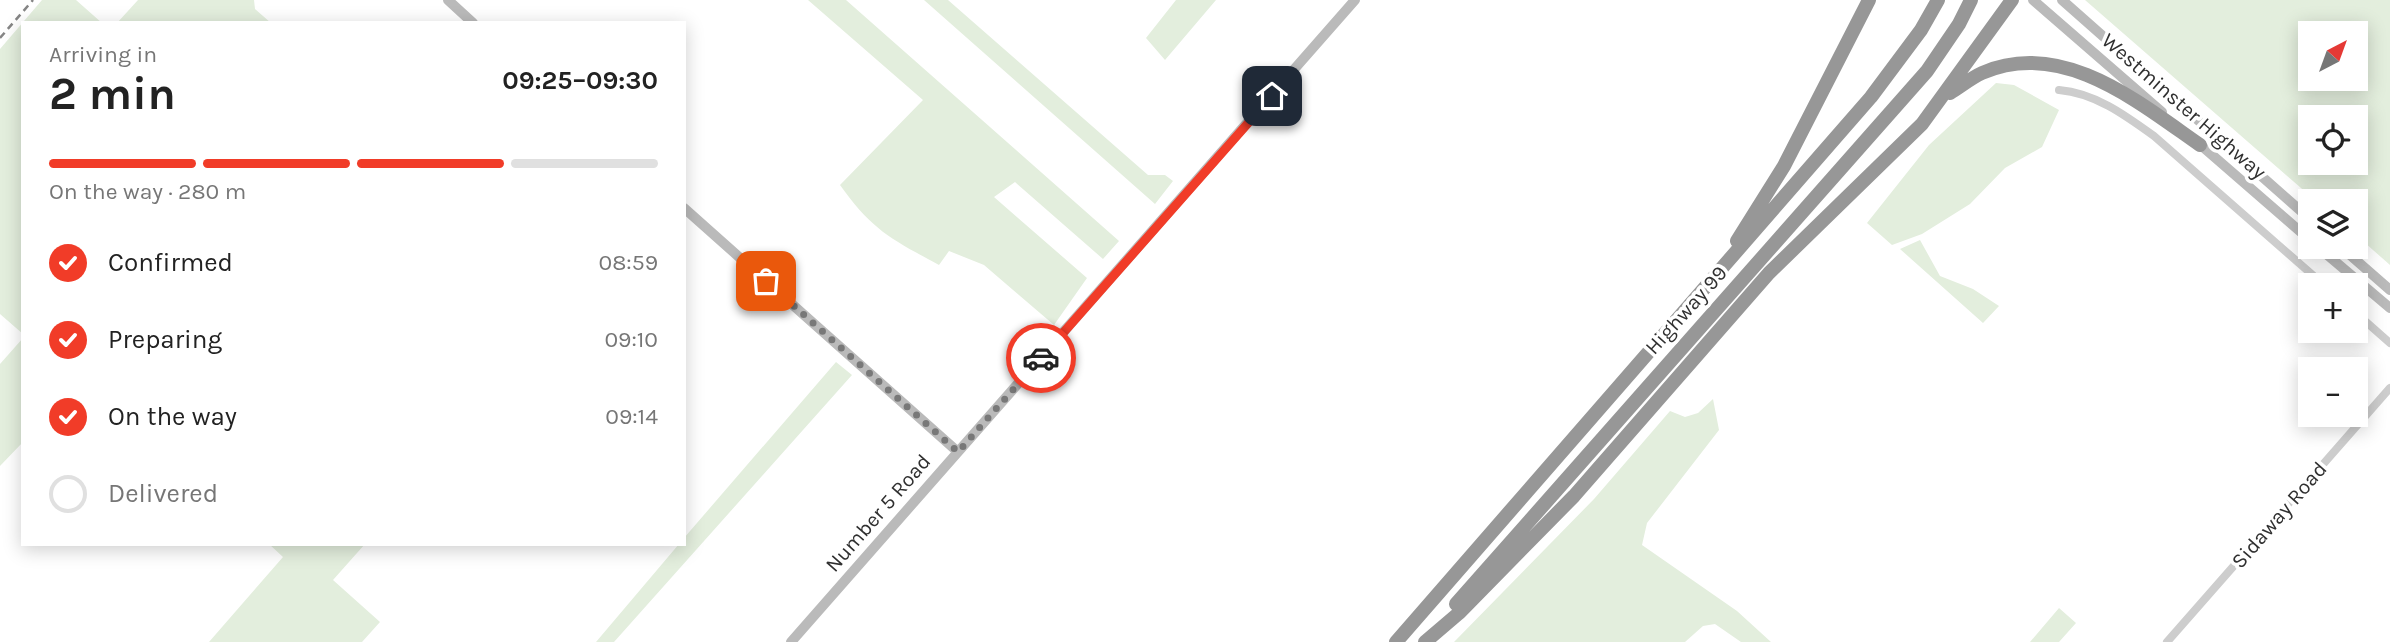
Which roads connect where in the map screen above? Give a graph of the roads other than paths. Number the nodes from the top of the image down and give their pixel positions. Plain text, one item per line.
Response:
1 (448, 0) edge
2 (1355, 0) edge
3 (1869, 0) edge
4 (1938, 0) edge
5 (1971, 0) edge
6 (2012, 0) edge
7 (2033, 0) edge
8 (2062, 0) edge
9 (471, 21) edge
10 (2059, 90) dead end
11 (1943, 97) junction
12 (2200, 145) junction
13 (2298, 208) edge
14 (686, 210) edge
15 (2298, 230) edge
16 (2332, 259) edge
17 (2355, 259) edge
18 (1725, 265) junction
19 (2310, 273) edge
20 (2390, 290) edge
21 (2390, 308) edge
22 (2368, 324) edge
23 (2390, 343) edge
24 (2390, 388) edge
25 (958, 452) junction
26 (791, 642) edge
27 (1396, 642) edge
28 (1424, 642) edge
29 (2167, 642) edge

1 - 9 main road
2 - 25 main road, Number 5 Road
3 - 18 highway
4 - 18 highway, Highway 99
5 - 28 highway, Highway 99
6 - 11 highway
7 - 12 main road, Westminster Highway
8 - 13 main road, Westminster Highway
10 - 19 street, Westminster Highway
11 - 12 highway
11 - 28 highway
12 - 15 main road, Westminster Highway
14 - 25 main road
16 - 21 main road
17 - 20 main road
18 - 27 highway, Highway 99
22 - 23 street
24 - 29 street, Sidaway Road
25 - 26 main road, Number 5 Road

